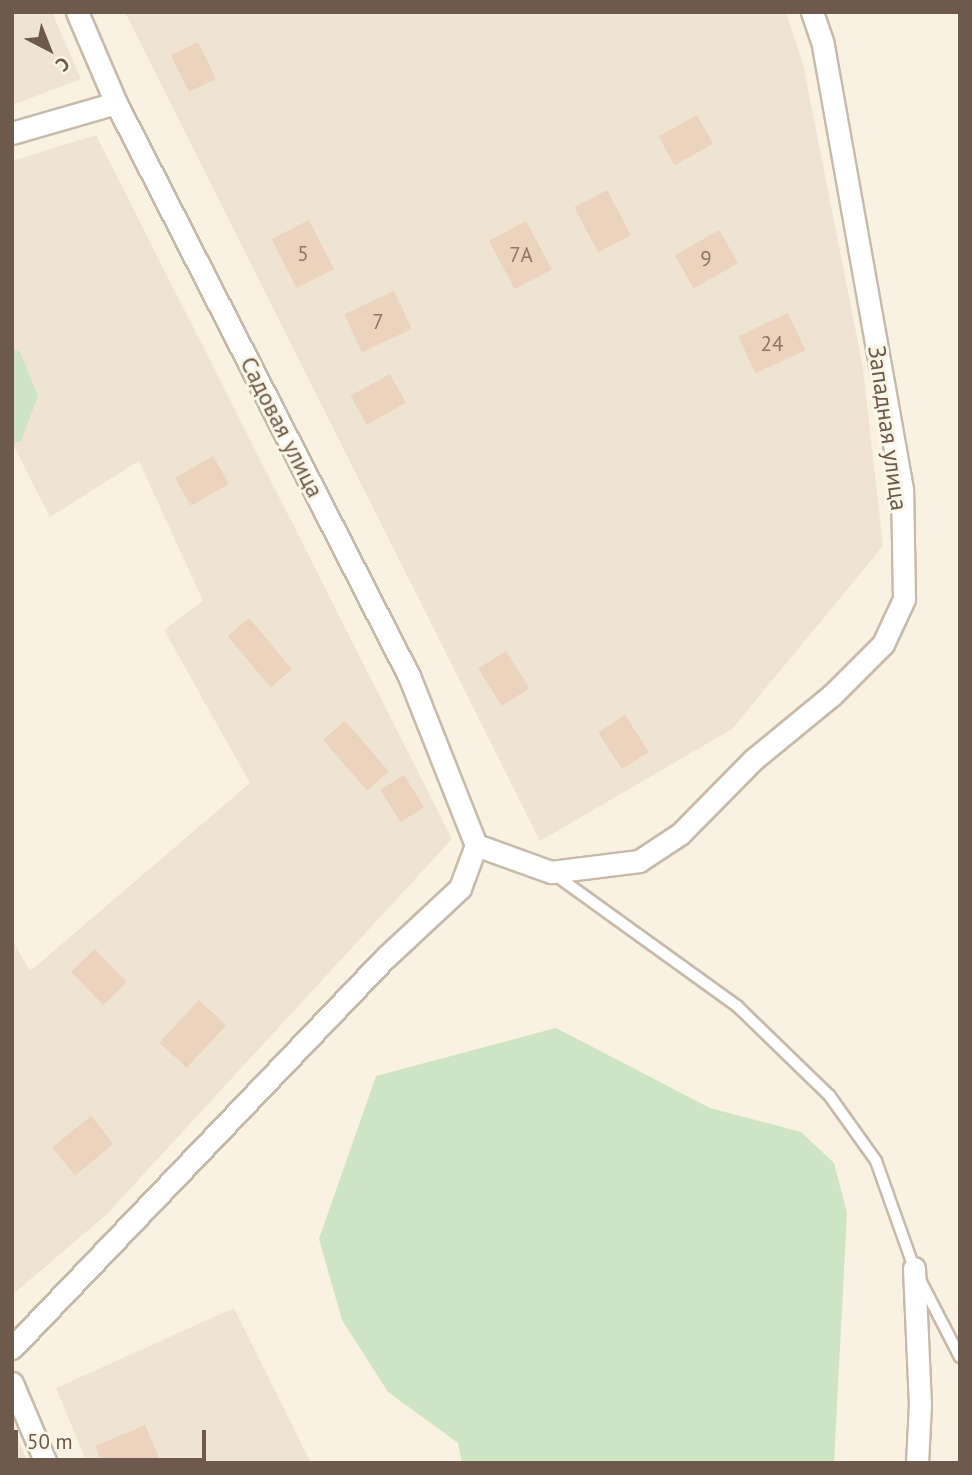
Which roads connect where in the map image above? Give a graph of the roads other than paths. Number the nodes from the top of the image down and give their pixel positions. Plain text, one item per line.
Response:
1 (77, 12) edge
2 (812, 12) edge
3 (116, 103) junction
4 (12, 133) edge
5 (476, 845) junction
6 (551, 872) junction
7 (914, 1268) junction
8 (12, 1348) edge
9 (960, 1357) edge
10 (12, 1382) edge
11 (46, 1463) edge
12 (916, 1463) edge

1 - 3 street, Садовая улица
2 - 6 street, Западная улица
3 - 4 street
3 - 5 street, Садовая улица
5 - 6 street, Западная улица
5 - 8 street
6 - 7 lane
7 - 9 lane
7 - 12 street
10 - 11 street

